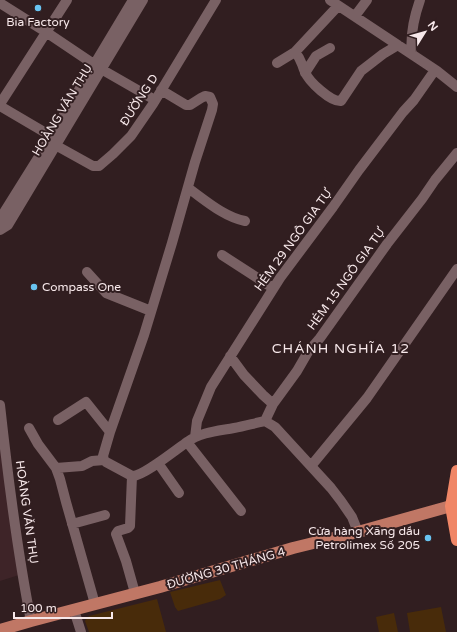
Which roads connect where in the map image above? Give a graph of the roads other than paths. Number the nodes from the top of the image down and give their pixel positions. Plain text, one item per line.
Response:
1 (67, 0) edge
2 (133, 0) edge
3 (144, 0) edge
4 (216, 0) edge
5 (367, 0) edge
6 (420, 0) edge
7 (0, 3) edge
8 (334, 3) edge
9 (356, 16) junction
10 (124, 23) junction
11 (46, 32) junction
12 (398, 45) junction
13 (330, 48) dead end
14 (295, 52) junction
15 (412, 54) junction
16 (277, 63) dead end
17 (98, 67) junction
18 (436, 70) junction
19 (305, 73) junction
20 (457, 87) edge
21 (161, 90) junction
22 (155, 100) junction
23 (0, 105) edge
24 (71, 112) junction
25 (51, 136) junction
26 (56, 146) junction
27 (457, 153) edge
28 (44, 158) junction
29 (188, 188) junction
30 (245, 221) dead end
31 (2, 224) edge
32 (222, 255) dead end
33 (457, 269) edge
34 (87, 272) dead end
35 (274, 288) junction
36 (151, 311) junction
37 (230, 356) junction
38 (273, 404) junction
39 (0, 406) edge
40 (58, 420) dead end
41 (265, 420) junction
42 (29, 428) dead end
43 (110, 432) junction
44 (191, 439) junction
45 (104, 460) junction
46 (158, 463) junction
47 (311, 466) junction
48 (56, 468) junction
49 (457, 471) edge
50 (132, 476) junction
51 (179, 493) dead end
52 (454, 507) edge
53 (241, 512) dead end
54 (105, 515) dead end
55 (72, 524) junction
56 (358, 532) junction
57 (457, 540) edge
58 (135, 593) junction
59 (95, 604) junction
60 (74, 610) junction
61 (31, 621) junction
62 (0, 630) edge
63 (81, 632) edge

1 - 11 street
2 - 10 street, HOÀNG VĂN THỤ
3 - 10 street, HOÀNG VĂN THỤ
4 - 21 street, ĐƯỜNG D
5 - 9 street
6 - 15 street
7 - 11 street
8 - 9 street
8 - 14 street
9 - 12 street
10 - 17 street, HOÀNG VĂN THỤ
11 - 17 street
11 - 23 street
12 - 15 street
12 - 19 street
13 - 19 street
14 - 16 street
14 - 19 street
15 - 18 street
17 - 22 street
17 - 24 street, HOÀNG VĂN THỤ
18 - 20 street
18 - 35 street, HẺM 29 NGÔ GIA TỰ
21 - 22 street, ĐƯỜNG D
21 - 29 street
22 - 26 street, ĐƯỜNG D
23 - 25 street
24 - 25 street, HOÀNG VĂN THỤ
24 - 26 street, HOÀNG VĂN THỤ
25 - 28 street, HOÀNG VĂN THỤ
26 - 28 street, HOÀNG VĂN THỤ
27 - 38 street, HẺM 15 NGÔ GIA TỰ
28 - 31 street, HOÀNG VĂN THỤ
29 - 30 street
29 - 36 street
32 - 35 street
33 - 47 street
34 - 36 street
35 - 37 street, HẺM 29 NGÔ GIA TỰ
36 - 43 street
37 - 38 street
37 - 44 street, HẺM 29 NGÔ GIA TỰ
38 - 41 street, HẺM 15 NGÔ GIA TỰ
39 - 61 street, HOÀNG VĂN THỤ
40 - 43 street
41 - 44 street
41 - 47 street
42 - 48 street
43 - 45 street
44 - 46 street
44 - 53 street
45 - 48 street
45 - 50 street
46 - 50 street
46 - 51 street
47 - 56 street
48 - 55 street
49 - 52 highway
50 - 58 street
52 - 56 main road, ĐƯỜNG 30 THÁNG 4
52 - 57 highway
54 - 55 street
55 - 59 street
56 - 58 main road, ĐƯỜNG 30 THÁNG 4
58 - 59 main road, ĐƯỜNG 30 THÁNG 4
59 - 60 main road, ĐƯỜNG 30 THÁNG 4
60 - 61 main road, ĐƯỜNG 30 THÁNG 4
60 - 63 street
61 - 62 main road, ĐƯỜNG 30 THÁNG 4

